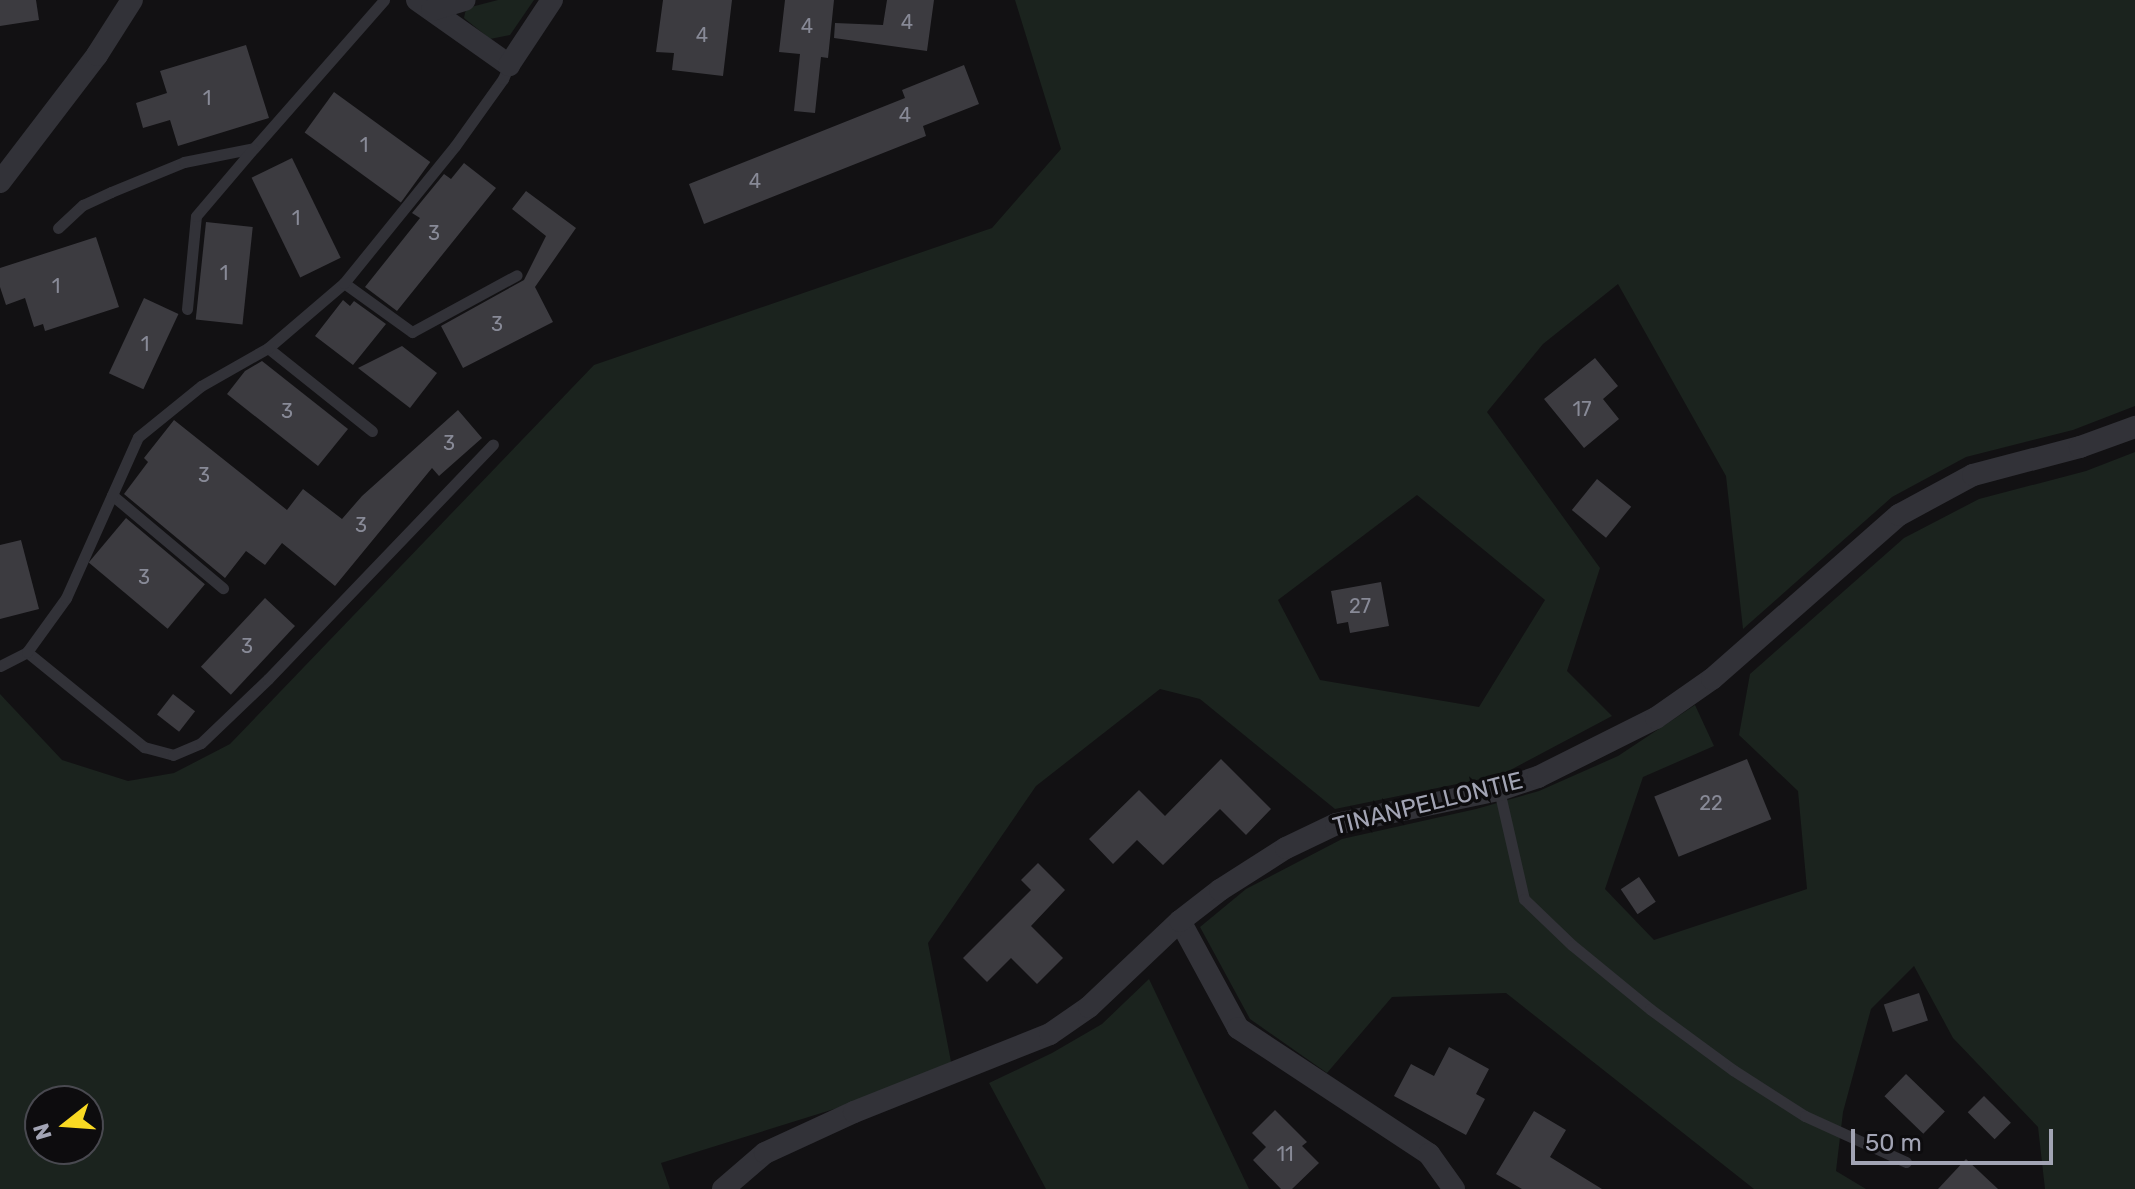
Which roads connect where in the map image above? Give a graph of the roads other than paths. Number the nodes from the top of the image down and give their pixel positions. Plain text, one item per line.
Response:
1 (132, 0) edge
2 (384, 0) edge
3 (464, 0) edge
4 (552, 0) edge
5 (425, 5) edge
6 (509, 65) junction
7 (254, 148) junction
8 (0, 182) edge
9 (58, 228) dead end
10 (517, 275) dead end
11 (344, 283) junction
12 (187, 309) dead end
13 (268, 348) junction
14 (2135, 427) edge
15 (372, 431) dead end
16 (493, 444) dead end
17 (112, 495) junction
18 (223, 588) dead end
19 (27, 652) junction
20 (0, 666) edge
21 (1499, 790) junction
22 (1180, 921) junction
23 (1906, 1162) dead end
24 (723, 1189) edge
25 (1454, 1189) edge

1 - 8 street
2 - 7 lane
3 - 5 street
4 - 6 street
5 - 6 street
6 - 11 lane
7 - 9 lane
7 - 12 lane
10 - 11 lane
11 - 13 lane
13 - 15 lane
13 - 17 lane
14 - 21 street, TINANPELLONTIE
16 - 19 lane
17 - 18 lane
17 - 19 lane
19 - 20 lane
21 - 22 street, TINANPELLONTIE
21 - 23 lane
22 - 24 street, TINANPELLONTIE
22 - 25 street

